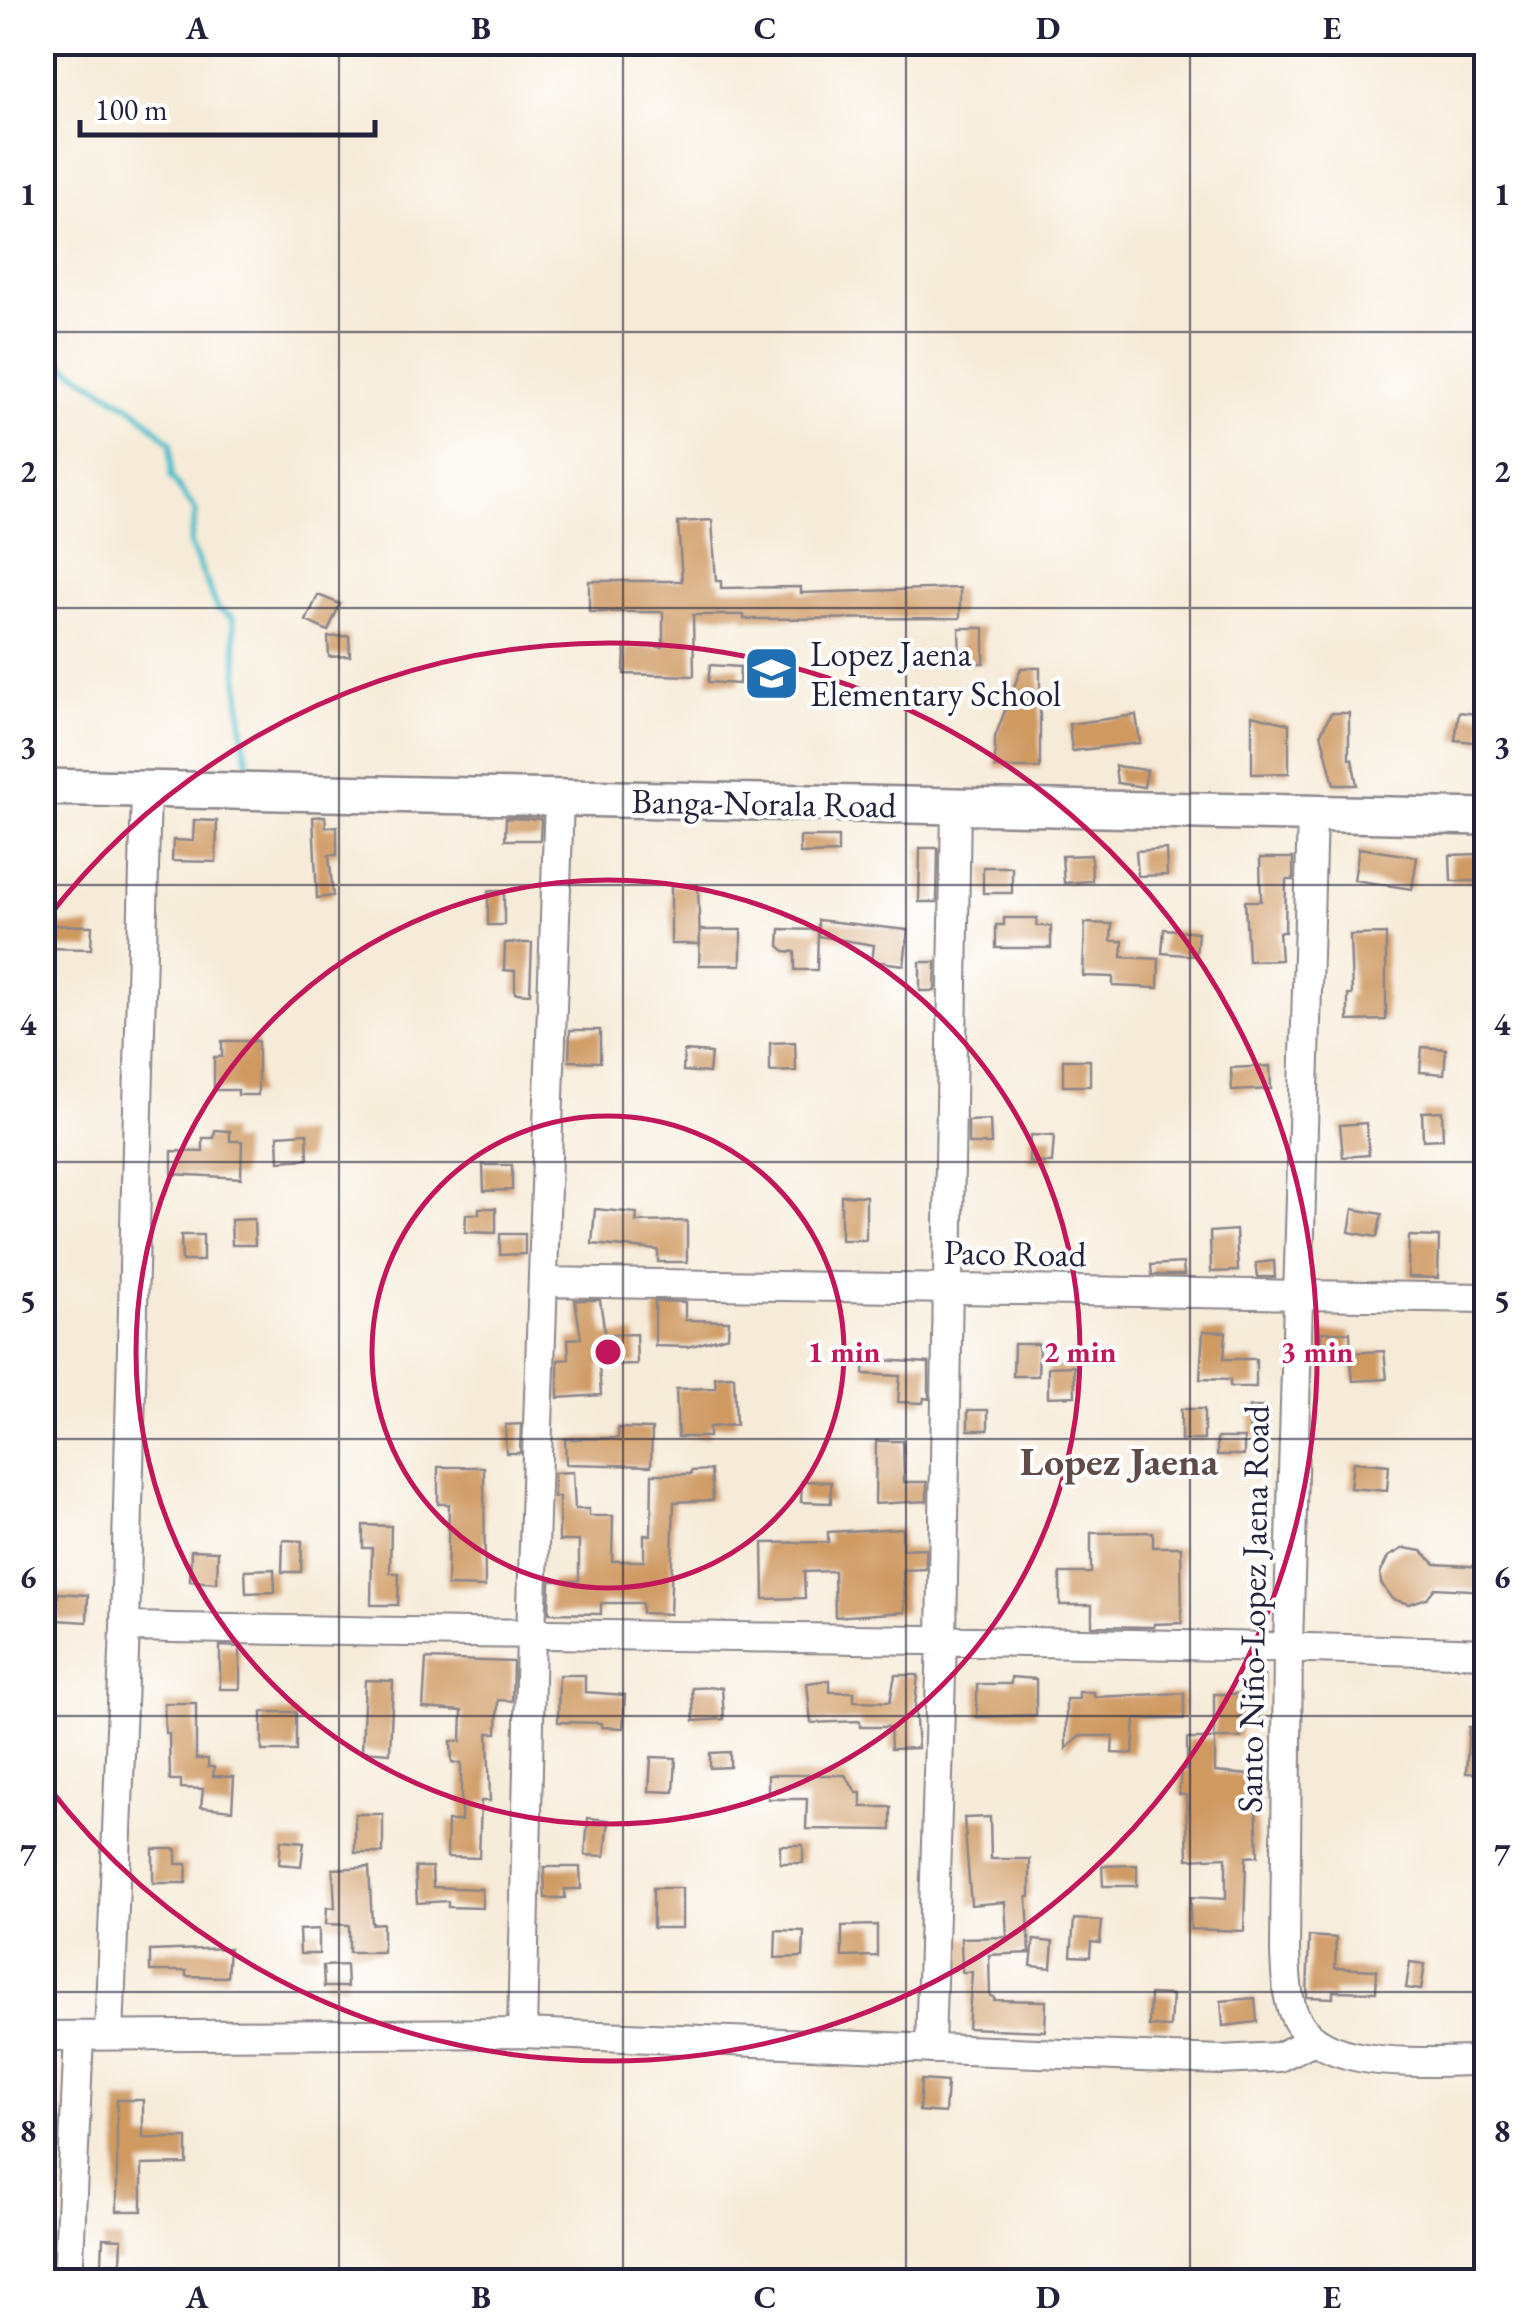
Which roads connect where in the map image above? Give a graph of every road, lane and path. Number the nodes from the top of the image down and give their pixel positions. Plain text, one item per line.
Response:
1 (42, 787) edge
2 (146, 789) junction
3 (559, 798) junction
4 (956, 807) junction
5 (1312, 815) junction
6 (1486, 817) edge
7 (543, 1282) junction
8 (946, 1289) junction
9 (1298, 1295) junction
10 (1486, 1298) edge
11 (125, 1627) junction
12 (530, 1635) junction
13 (942, 1638) junction
14 (1288, 1647) junction
15 (1486, 1653) edge
16 (522, 2033) junction
17 (109, 2035) junction
18 (42, 2036) edge
19 (79, 2036) junction
20 (1314, 2040) junction
21 (930, 2049) junction
22 (1486, 2061) edge
23 (68, 2282) edge

1 - 2 main road, Banga-Norala Road
2 - 3 main road, Banga-Norala Road
2 - 11 street
3 - 4 main road, Banga-Norala Road
3 - 7 street
4 - 5 main road, Banga-Norala Road
4 - 8 street
5 - 6 main road, Banga-Norala Road
5 - 9 street, Santo Niño-Lopez Jaena Road
7 - 8 street, Paco Road
7 - 12 street
8 - 9 street, Paco Road
8 - 13 street
9 - 10 street, Paco Road
9 - 14 street, Santo Niño-Lopez Jaena Road
11 - 12 street
11 - 17 street
12 - 13 street
12 - 16 street
13 - 14 street
13 - 21 street
14 - 15 street
14 - 20 street, Santo Niño-Lopez Jaena Road
16 - 17 street
16 - 21 street
17 - 19 street
18 - 19 street
19 - 23 street
20 - 21 street
20 - 22 street

